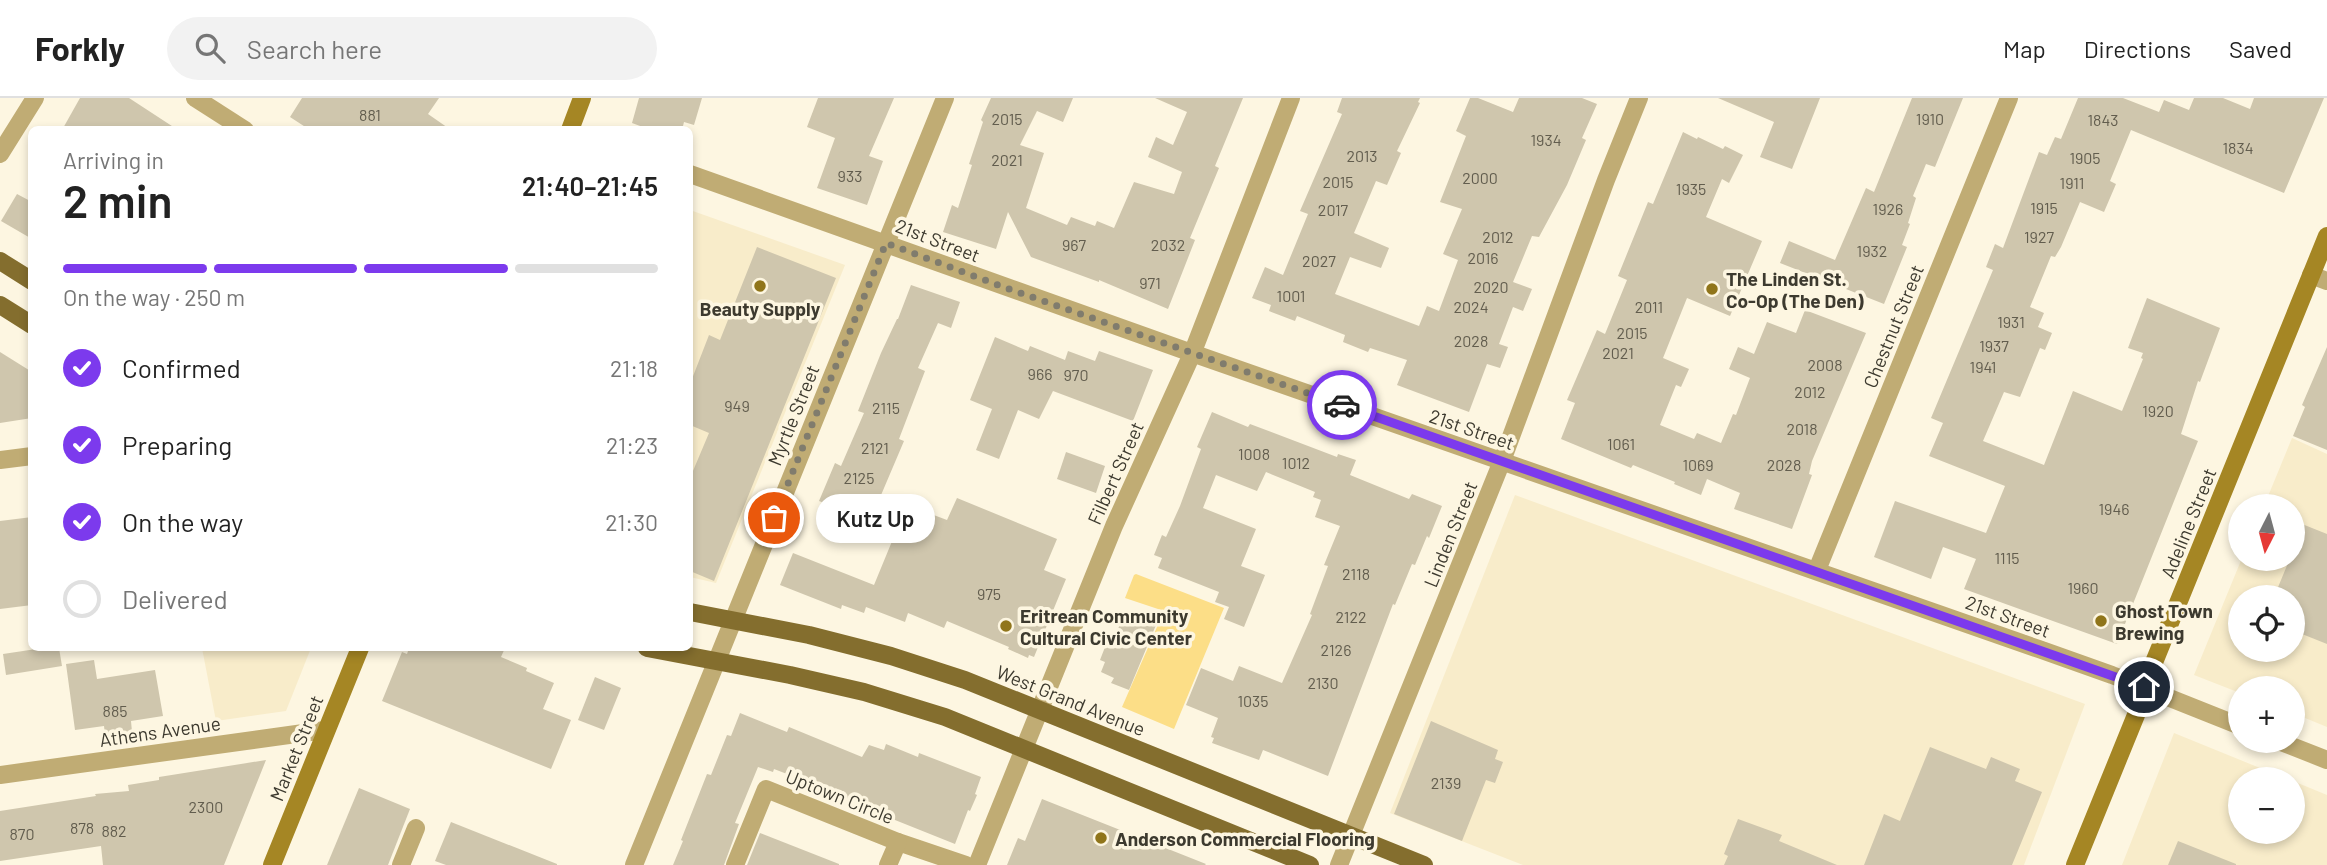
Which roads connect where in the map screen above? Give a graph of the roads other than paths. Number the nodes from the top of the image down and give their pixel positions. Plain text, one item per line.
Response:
1 (35, 98) edge
2 (195, 98) edge
3 (582, 98) edge
4 (945, 98) edge
5 (1291, 98) edge
6 (1639, 98) edge
7 (2009, 98) edge
8 (239, 126) edge
9 (572, 126) edge
10 (0, 154) edge
11 (693, 175) edge
12 (2327, 236) edge
13 (886, 243) junction
14 (0, 261) edge
15 (28, 278) edge
16 (2319, 278) edge
17 (0, 305) edge
18 (28, 323) edge
19 (1192, 354) junction
20 (28, 456) edge
21 (0, 460) edge
22 (1502, 461) junction
23 (1817, 570) junction
24 (693, 613) edge
25 (734, 621) junction
26 (359, 651) edge
27 (664, 651) edge
28 (716, 660) junction
29 (2144, 687) junction
30 (1040, 709) junction
31 (2228, 721) edge
32 (325, 730) junction
33 (1024, 748) junction
34 (2305, 751) edge
35 (2327, 760) edge
36 (0, 775) edge
37 (416, 828) dead end
38 (1351, 835) junction
39 (898, 842) junction
40 (272, 865) edge
41 (403, 865) edge
42 (634, 865) edge
43 (735, 865) edge
44 (888, 865) edge
45 (966, 865) edge
46 (977, 865) edge
47 (1310, 865) edge
48 (1339, 865) edge
49 (1424, 865) edge
50 (2075, 865) edge

1 - 10 street
2 - 8 street
3 - 9 main road
4 - 13 street, Myrtle Street
5 - 19 street, Filbert Street
6 - 22 street, Linden Street
7 - 23 street, Chestnut Street
11 - 13 street, 21st Street
12 - 16 main road, Adeline Street
13 - 19 street, 21st Street
13 - 25 street, Myrtle Street
14 - 15 main road
16 - 29 main road, Adeline Street
17 - 18 main road
19 - 22 street, 21st Street
19 - 30 street, Filbert Street
20 - 21 street
22 - 23 street, 21st Street
22 - 38 street, Linden Street
23 - 29 street, 21st Street
24 - 25 main road, West Grand Avenue
25 - 28 street, Myrtle Street
25 - 30 main road, West Grand Avenue
26 - 32 main road, Market Street
27 - 28 main road
28 - 33 main road
28 - 42 street, Myrtle Street
29 - 31 street, 21st Street
29 - 50 main road, Adeline Street
30 - 33 street, Filbert Street
30 - 38 main road, West Grand Avenue
32 - 36 street, Athens Avenue
32 - 40 main road, Market Street
33 - 46 street, Filbert Street
33 - 47 main road
34 - 35 street
37 - 41 street
38 - 48 street, Linden Street
38 - 49 main road, West Grand Avenue
39 - 43 street, Uptown Circle
39 - 44 street, Uptown Circle
39 - 45 street, Uptown Circle

